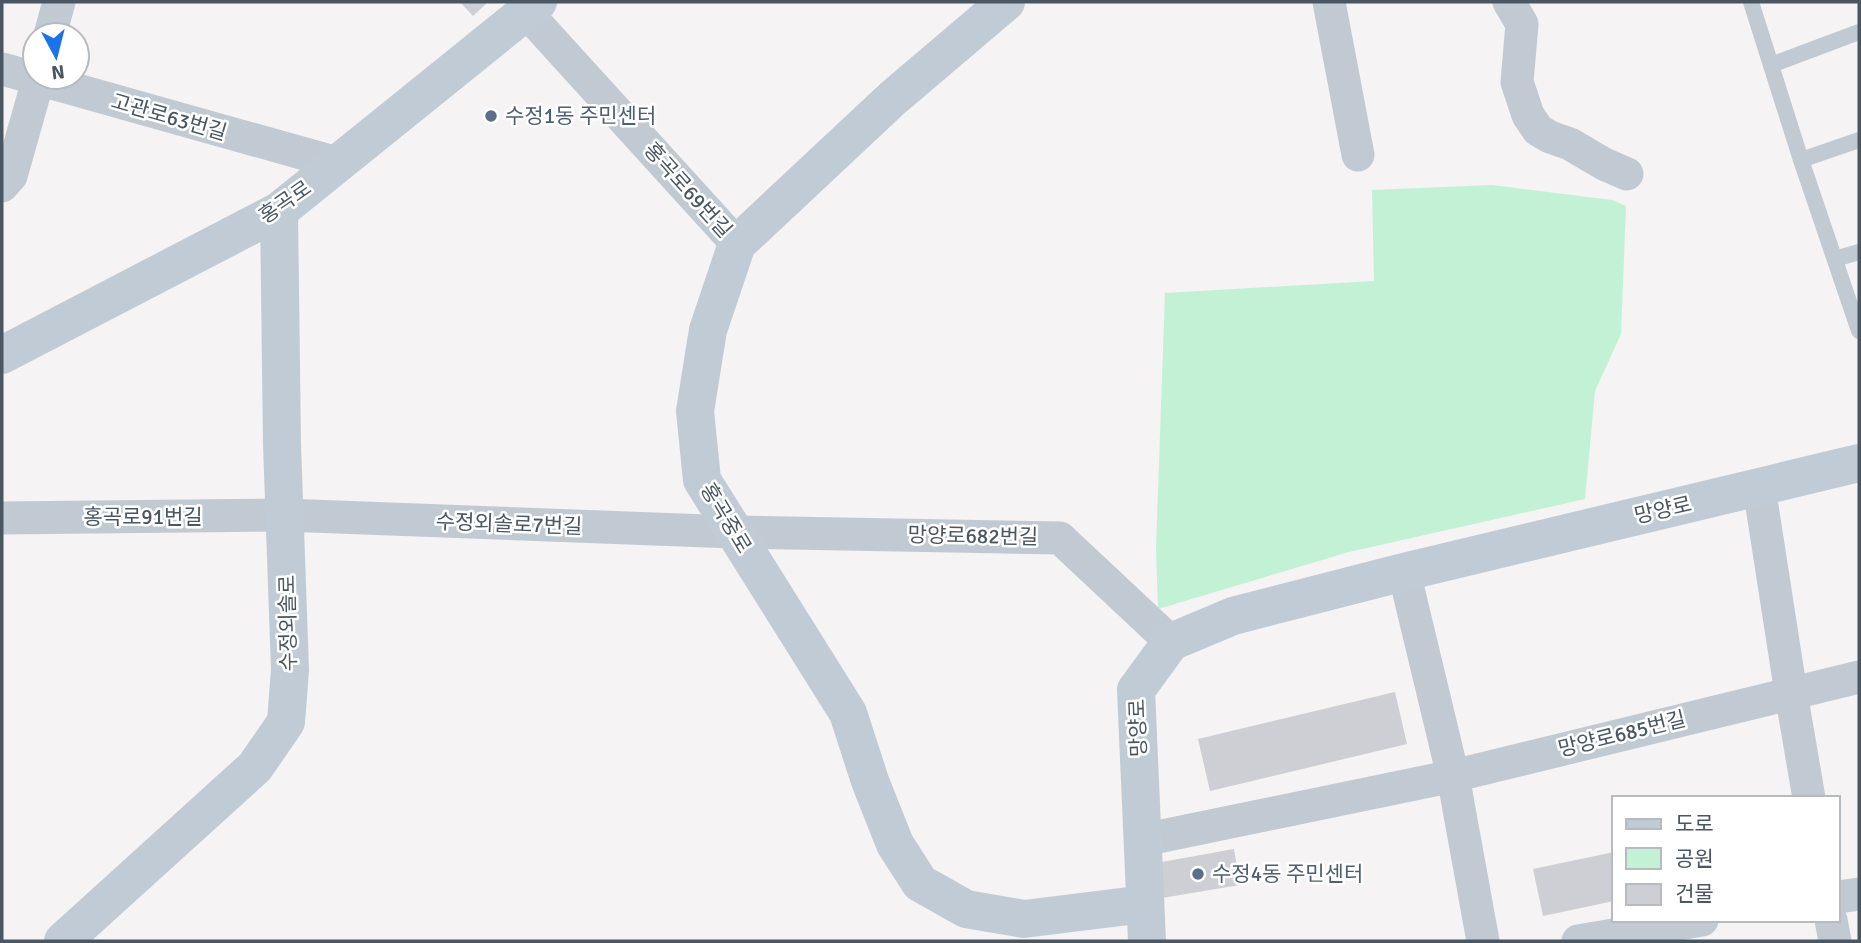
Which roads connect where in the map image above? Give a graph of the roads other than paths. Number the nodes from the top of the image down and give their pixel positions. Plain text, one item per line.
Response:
1 (59, 2) edge
2 (1006, 2) edge
3 (1329, 2) edge
4 (1509, 2) edge
5 (1751, 2) edge
6 (532, 7) edge
7 (54, 21) edge
8 (1859, 32) edge
9 (1772, 65) junction
10 (2, 69) edge
11 (21, 74) edge
12 (34, 91) edge
13 (84, 91) edge
14 (1859, 140) edge
15 (1358, 155) dead end
16 (1801, 160) junction
17 (338, 163) junction
18 (1627, 174) dead end
19 (2, 186) edge
20 (279, 211) junction
21 (737, 244) junction
22 (1859, 252) edge
23 (1835, 259) junction
24 (1859, 331) edge
25 (2, 355) edge
26 (1859, 463) edge
27 (1759, 487) junction
28 (284, 515) junction
29 (2, 518) edge
30 (734, 532) junction
31 (1404, 572) junction
32 (1171, 642) junction
33 (1859, 677) edge
34 (1791, 693) junction
35 (1453, 776) junction
36 (1810, 796) edge
37 (1143, 840) junction
38 (1859, 894) edge
39 (1840, 897) edge
40 (1145, 904) junction
41 (1690, 922) edge
42 (1831, 922) edge
43 (63, 941) edge
44 (1147, 941) edge
45 (1483, 941) edge
46 (1578, 941) edge
47 (1835, 941) edge

1 - 7 street
2 - 21 street, 홍곡중로
3 - 15 street
4 - 18 street
5 - 9 lane
6 - 17 street, 홍곡로
6 - 21 street, 홍곡로69번길
8 - 9 lane
9 - 16 lane
10 - 11 street, 고관로63번길
12 - 19 street
13 - 17 street, 고관로63번길
14 - 16 lane
16 - 23 lane
17 - 20 street, 홍곡로
20 - 25 street, 홍곡로
20 - 28 street, 수정외솔로
21 - 30 street, 홍곡중로
22 - 23 lane
23 - 24 lane
26 - 27 street, 망양로
27 - 31 street, 망양로
27 - 34 street
28 - 29 street, 홍곡로91번길
28 - 30 street, 수정외솔로7번길
28 - 43 street, 수정외솔로
30 - 32 street, 망양로682번길
30 - 40 street, 홍곡중로
31 - 32 street, 망양로
31 - 35 street
32 - 37 street, 망양로
33 - 34 street, 망양로685번길
34 - 35 street, 망양로685번길
34 - 36 street
35 - 37 street, 망양로685번길
35 - 45 street
37 - 40 street, 망양로
38 - 39 street
40 - 44 street, 망양로
41 - 46 street
42 - 47 street

